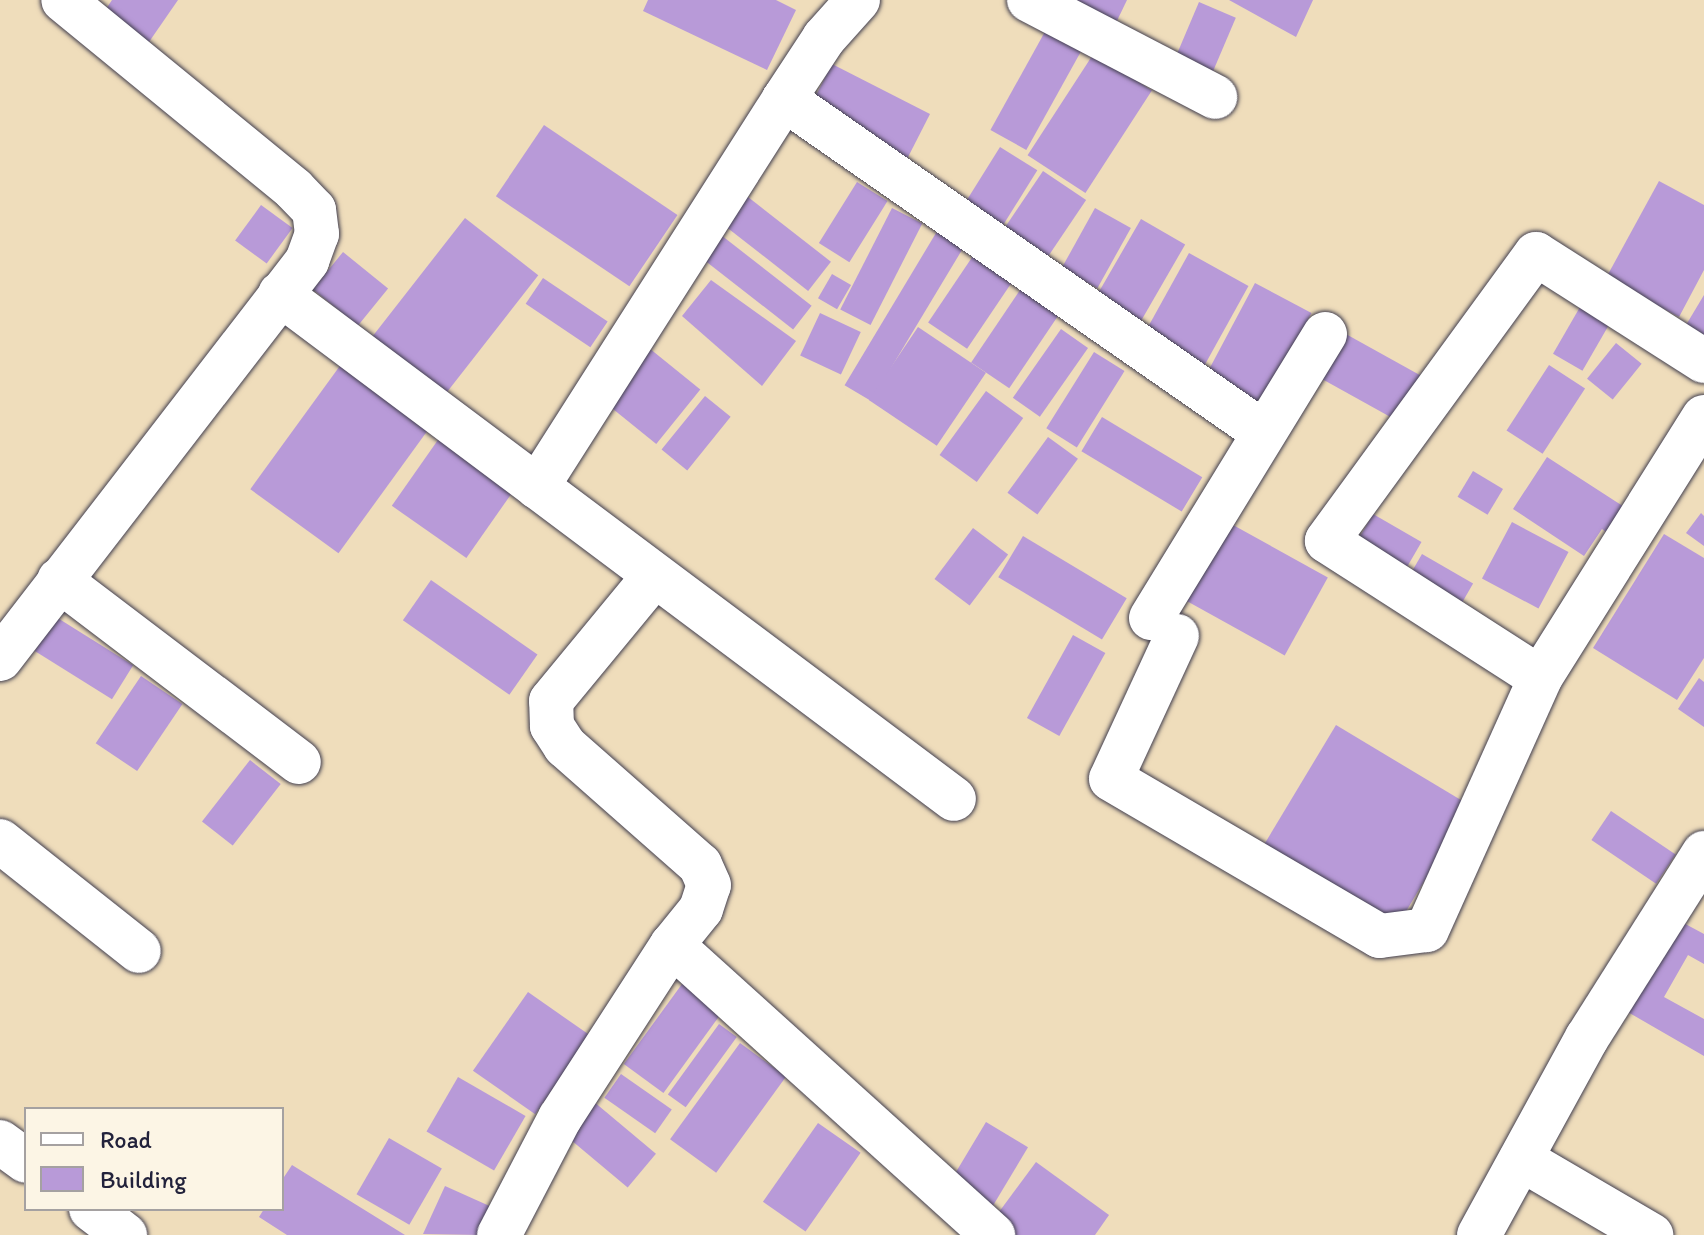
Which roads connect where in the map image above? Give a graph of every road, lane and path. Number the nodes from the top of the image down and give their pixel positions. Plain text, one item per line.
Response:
1 (63, 0) edge
2 (858, 0) edge
3 (1029, 0) edge
4 (1215, 97) dead end
5 (784, 99) junction
6 (280, 294) junction
7 (1325, 334) dead end
8 (1704, 361) edge
9 (1704, 417) edge
10 (1263, 432) junction
11 (537, 487) junction
12 (655, 575) junction
13 (59, 580) junction
14 (0, 659) edge
15 (1540, 678) junction
16 (299, 762) dead end
17 (954, 799) dead end
18 (0, 841) edge
19 (1704, 853) edge
20 (672, 945) junction
21 (139, 951) dead end
22 (0, 1142) edge
23 (1521, 1159) junction
24 (24, 1160) edge
25 (94, 1211) edge
26 (125, 1235) edge
27 (499, 1235) edge
28 (993, 1235) edge
29 (1479, 1235) edge
30 (1651, 1235) edge

1 - 6 street
2 - 5 street
3 - 4 street
5 - 10 street
5 - 11 street
6 - 11 street
6 - 13 street
7 - 10 street
8 - 15 street
9 - 15 street
10 - 15 street
11 - 12 street
12 - 17 street
12 - 20 street
13 - 14 street
13 - 16 street
18 - 21 street
19 - 23 street
20 - 27 street
20 - 28 street
22 - 24 street
23 - 29 street
23 - 30 street
25 - 26 street

